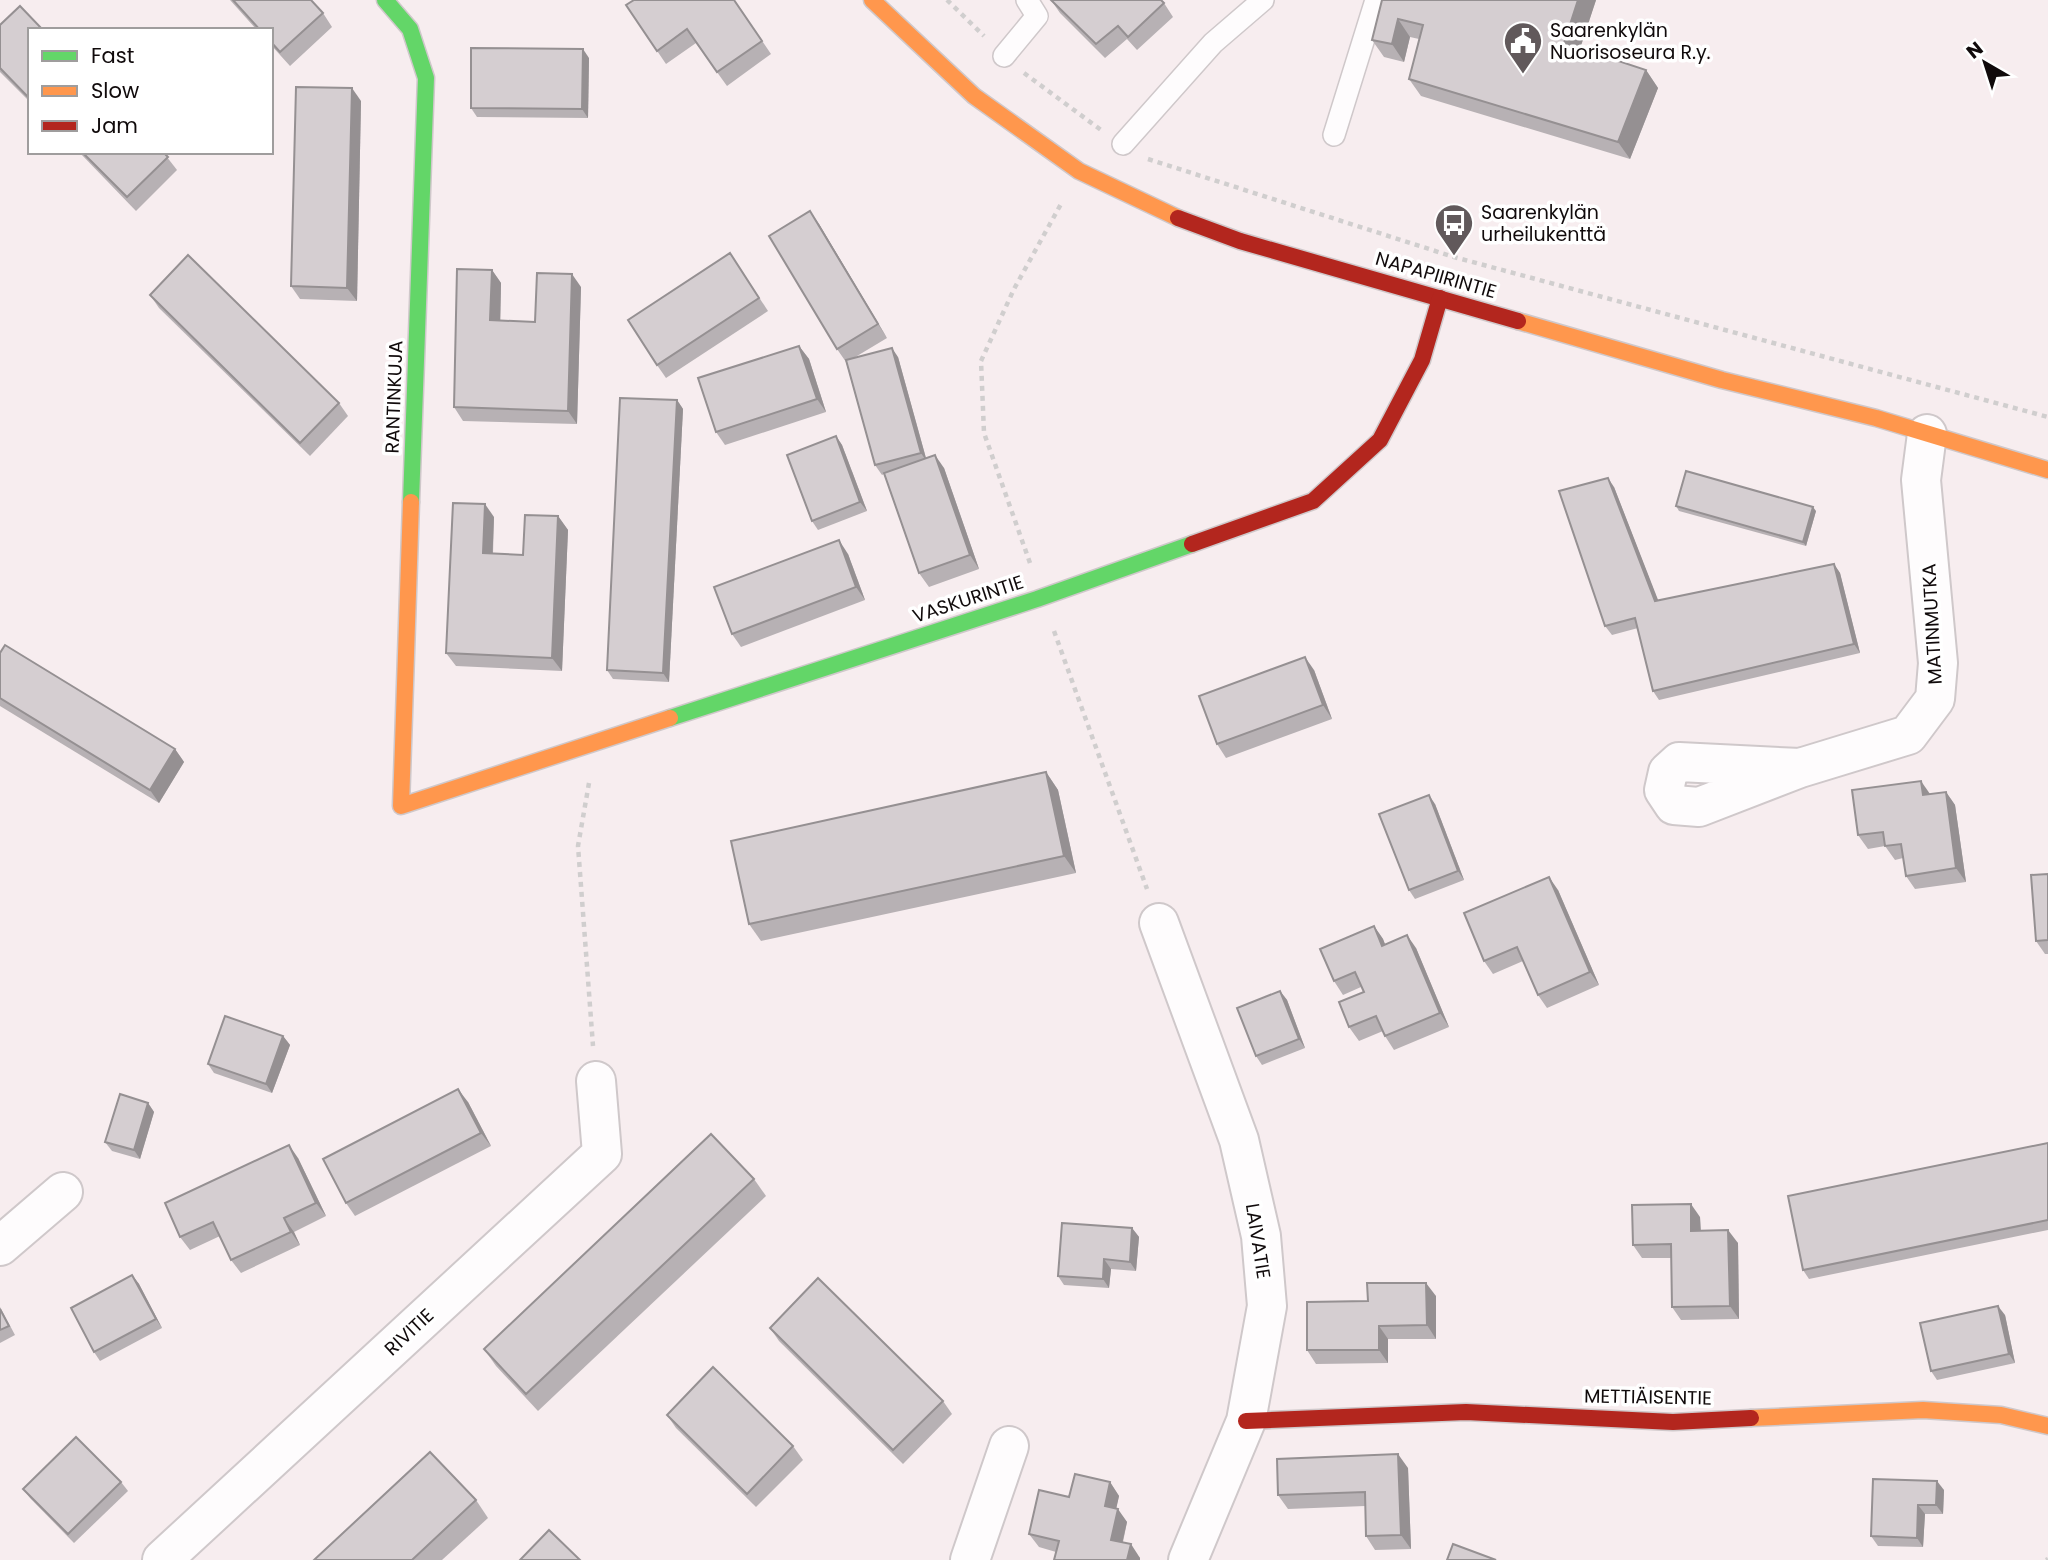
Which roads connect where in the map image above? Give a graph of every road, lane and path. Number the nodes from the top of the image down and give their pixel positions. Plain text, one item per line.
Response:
1 (386, 0) edge
2 (872, 0) edge
3 (947, 0) edge
4 (1027, 0) edge
5 (1263, 0) edge
6 (1376, 0) edge
7 (1004, 56) junction
8 (1334, 135) dead end
9 (1123, 144) joint
10 (1079, 171) junction
11 (1440, 298) junction
12 (2048, 417) edge
13 (1927, 434) junction
14 (2048, 470) edge
15 (1042, 597) junction
16 (596, 742) junction
17 (1800, 768) dead end
18 (401, 806) joint
19 (1159, 923) joint
20 (596, 1082) joint
21 (63, 1192) dead end
22 (0, 1246) edge
23 (1246, 1422) junction
24 (2048, 1426) edge
25 (1009, 1446) dead end
26 (162, 1560) edge
27 (971, 1560) edge
28 (1188, 1560) edge

1 - 18 street, RANTINKUJA
2 - 10 street, NAPAPIIRINTIE
3 - 7 path
4 - 7 lane
5 - 9 lane
6 - 8 lane
7 - 10 path
9 - 12 path
10 - 11 street, NAPAPIIRINTIE
10 - 15 path
11 - 13 street, NAPAPIIRINTIE
11 - 15 street, VASKURINTIE
13 - 14 street, NAPAPIIRINTIE
13 - 17 street, MATINMUTKA
15 - 16 street, VASKURINTIE
15 - 19 path
16 - 18 street, VASKURINTIE
16 - 20 path
19 - 23 street, LAIVATIE
20 - 26 street, RIVITIE
21 - 22 street
23 - 24 street, METTIÄISENTIE
23 - 28 street, LAIVATIE
25 - 27 street

